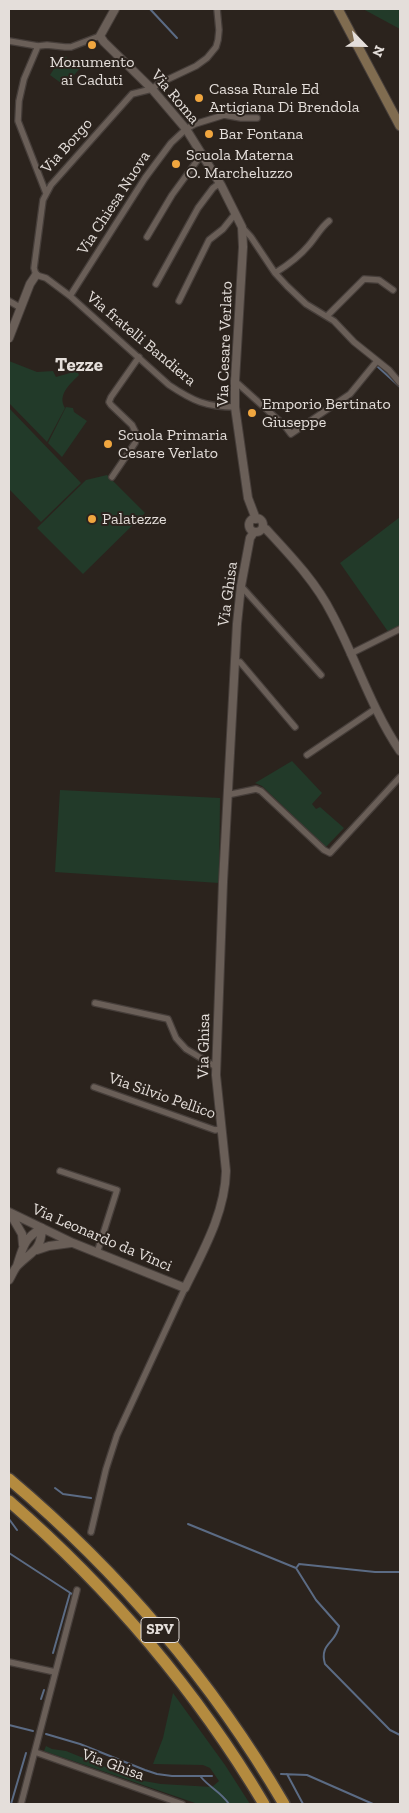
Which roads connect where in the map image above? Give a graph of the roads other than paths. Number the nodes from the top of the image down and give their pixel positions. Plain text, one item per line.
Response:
1 (115, 9) edge
2 (217, 9) edge
3 (338, 9) edge
4 (100, 36) junction
5 (9, 41) edge
6 (38, 46) junction
7 (152, 89) junction
8 (257, 118) dead end
9 (400, 126) edge
10 (186, 129) junction
11 (202, 154) junction
12 (220, 183) junction
13 (46, 193) junction
14 (235, 214) junction
15 (329, 220) dead end
16 (242, 227) junction
17 (147, 237) dead end
18 (275, 274) junction
19 (36, 275) junction
20 (156, 284) dead end
21 (393, 290) dead end
22 (70, 296) junction
23 (9, 301) edge
24 (179, 301) dead end
25 (22, 308) junction
26 (328, 316) junction
27 (9, 338) edge
28 (138, 357) junction
29 (377, 361) junction
30 (235, 381) junction
31 (400, 383) edge
32 (235, 407) junction
33 (112, 477) dead end
34 (256, 519) junction
35 (263, 528) junction
36 (254, 532) junction
37 (241, 586) junction
38 (400, 629) edge
39 (350, 654) junction
40 (234, 662) junction
41 (321, 675) dead end
42 (375, 709) junction
43 (296, 727) dead end
44 (400, 751) edge
45 (307, 756) dead end
46 (400, 777) edge
47 (227, 795) junction
48 (95, 1004) dead end
49 (216, 1067) junction
50 (94, 1087) dead end
51 (221, 1129) junction
52 (60, 1171) dead end
53 (9, 1213) edge
54 (42, 1228) junction
55 (73, 1243) junction
56 (23, 1247) junction
57 (37, 1250) junction
58 (97, 1253) junction
59 (18, 1266) junction
60 (9, 1280) edge
61 (185, 1288) junction
62 (9, 1479) edge
63 (9, 1501) edge
64 (91, 1532) dead end
65 (77, 1590) dead end
66 (9, 1662) edge
67 (55, 1672) junction
68 (35, 1752) junction
69 (21, 1804) edge
70 (182, 1804) edge
71 (264, 1804) edge
72 (284, 1804) edge

1 - 4 street
2 - 7 street, Via Borgo
3 - 9 main road
4 - 6 street
4 - 7 street, Via Roma
5 - 6 street
6 - 13 street
7 - 10 street, Via Roma
7 - 13 street, Via Borgo
8 - 10 street
10 - 11 street, Via Roma
10 - 22 street, Via Chiesa Nuova
11 - 12 street, Via Roma
11 - 17 street
12 - 14 street, Via Roma
12 - 20 street
13 - 19 street, Via Borgo
14 - 16 street, Via Roma
14 - 24 street
15 - 18 street
16 - 18 street, Via Roma
16 - 30 street, Via Cesare Verlato
18 - 26 street, Via Roma
19 - 22 street, Via fratelli Bandiera
19 - 25 street
21 - 26 street
22 - 28 street, Via fratelli Bandiera
23 - 25 street
25 - 27 street
26 - 29 street, Via Roma
28 - 32 street, Via fratelli Bandiera
28 - 33 street
29 - 30 street
29 - 31 street, Via Roma
30 - 32 street, Via Cesare Verlato
32 - 34 street, Via Cesare Verlato
34 - 35 street, Via Cesare Verlato
34 - 36 street, Via Cesare Verlato
35 - 36 street
35 - 39 street, Via Cesare Verlato
36 - 37 street, Via Ghisa
37 - 40 street, Via Ghisa
37 - 41 street
38 - 39 street
39 - 42 street, Via Cesare Verlato
40 - 43 street
40 - 47 street, Via Ghisa
42 - 44 street, Via Cesare Verlato
42 - 45 street
46 - 47 street
47 - 49 street, Via Ghisa
48 - 49 street
49 - 51 street, Via Ghisa
50 - 51 street, Via Silvio Pellico
51 - 61 street, Via Ghisa
52 - 58 street
53 - 54 street, Via Leonardo da Vinci
53 - 56 street
54 - 55 street, Via Leonardo da Vinci
54 - 56 street
54 - 57 street
55 - 57 street
55 - 58 street, Via Leonardo da Vinci
56 - 59 street
57 - 59 street
58 - 61 street, Via Leonardo da Vinci
59 - 60 street
61 - 64 street, Via Ghisa
62 - 72 highway, SPV
63 - 71 highway, SPV
65 - 67 street
66 - 67 street
67 - 68 street
68 - 69 street
68 - 70 street, Via Ghisa

